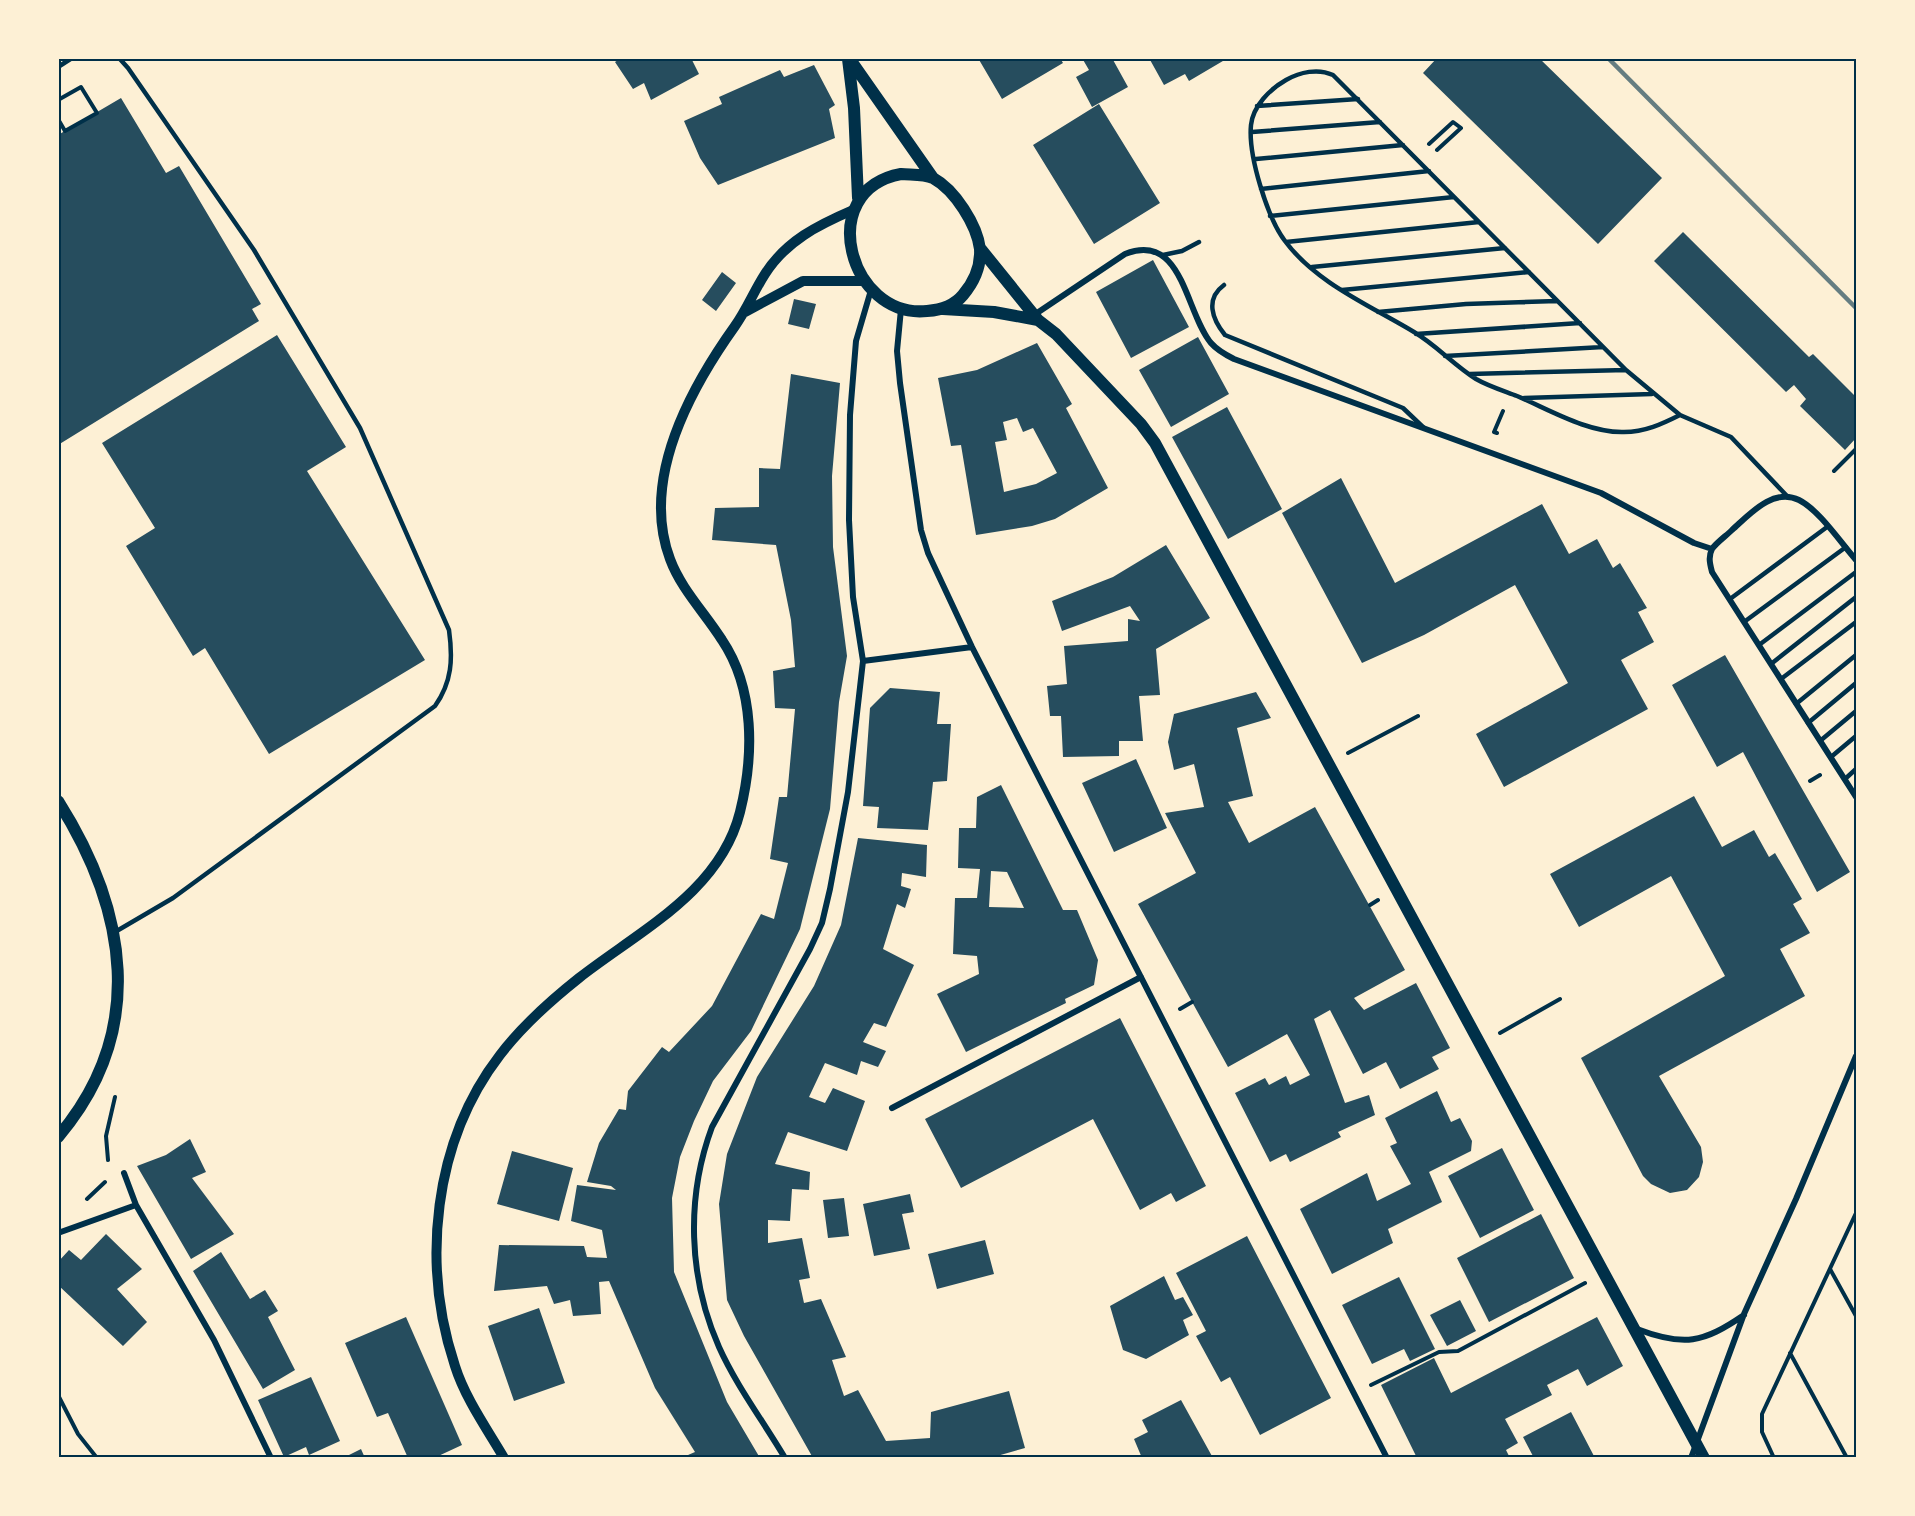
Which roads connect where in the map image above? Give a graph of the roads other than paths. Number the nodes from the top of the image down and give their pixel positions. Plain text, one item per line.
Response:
1 (72, 58) edge
2 (119, 58) edge
3 (848, 58) edge
4 (58, 67) edge
5 (1358, 99) junction
6 (1257, 106) junction
7 (1380, 122) junction
8 (1252, 132) junction
9 (1403, 145) junction
10 (1256, 159) junction
11 (1429, 171) junction
12 (933, 178) junction
13 (1261, 189) junction
14 (1454, 196) junction
15 (856, 204) junction
16 (1270, 216) junction
17 (1479, 222) junction
18 (1199, 242) dead end
19 (1286, 242) junction
20 (980, 248) junction
21 (1505, 248) junction
22 (1162, 255) junction
23 (1312, 267) junction
24 (1529, 272) junction
25 (1224, 285) dead end
26 (868, 286) junction
27 (1342, 290) junction
28 (1557, 301) junction
29 (901, 309) junction
30 (942, 309) junction
31 (745, 312) junction
32 (1378, 312) junction
33 (1036, 317) junction
34 (1580, 323) junction
35 (1416, 334) junction
36 (1604, 347) junction
37 (1445, 356) junction
38 (1626, 370) junction
39 (1469, 374) junction
40 (1652, 394) junction
41 (1521, 398) junction
42 (1680, 415) junction
43 (1426, 429) junction
44 (1787, 496) junction
45 (1827, 526) junction
46 (1845, 547) junction
47 (1712, 549) junction
48 (1857, 560) edge
49 (1857, 572) edge
50 (1857, 597) edge
51 (1730, 599) junction
52 (1744, 622) junction
53 (1857, 622) edge
54 (1759, 645) junction
55 (972, 647) junction
56 (1857, 655) edge
57 (863, 661) junction
58 (1771, 664) junction
59 (1780, 679) junction
60 (1857, 683) edge
61 (1796, 704) junction
62 (1857, 711) edge
63 (1808, 723) junction
64 (1857, 736) edge
65 (1820, 741) junction
66 (1831, 757) junction
67 (1857, 769) edge
68 (1845, 779) junction
69 (1857, 797) edge
70 (58, 801) edge
71 (115, 932) junction
72 (1141, 977) junction
73 (1857, 1056) edge
74 (892, 1108) dead end
75 (58, 1137) edge
76 (124, 1173) dead end
77 (136, 1205) junction
78 (58, 1233) edge
79 (1744, 1314) junction
80 (1637, 1329) junction
81 (1696, 1443) junction
82 (271, 1458) edge
83 (504, 1458) edge
84 (785, 1458) edge
85 (1387, 1458) edge
86 (1691, 1458) edge
87 (1704, 1458) edge

1 - 4 lane
2 - 71 lane
3 - 12 main road
3 - 15 main road
5 - 6 lane
5 - 6 lane
5 - 7 lane
6 - 8 lane
7 - 8 lane
7 - 9 lane
8 - 10 lane
9 - 10 lane
9 - 11 lane
10 - 13 lane
11 - 13 lane
11 - 14 lane
12 - 15 main road
12 - 20 main road
13 - 16 lane
14 - 16 lane
14 - 17 lane
15 - 26 main road
15 - 31 street
16 - 19 lane
17 - 19 lane
17 - 21 lane
18 - 22 lane
19 - 23 lane
20 - 30 main road
20 - 33 main road
21 - 23 lane
21 - 24 lane
22 - 33 street
22 - 43 street
23 - 27 lane
24 - 27 lane
24 - 28 lane
25 - 43 lane
26 - 29 main road
26 - 31 street
26 - 57 street
27 - 32 lane
28 - 32 lane
28 - 34 lane
29 - 30 main road
29 - 55 street
30 - 33 main road
31 - 83 street
32 - 35 lane
33 - 80 main road
34 - 35 lane
34 - 36 lane
35 - 37 lane
36 - 37 lane
36 - 38 lane
37 - 39 lane
38 - 39 lane
38 - 40 lane
39 - 41 lane
40 - 41 lane
40 - 42 lane
41 - 42 lane
42 - 44 lane
43 - 47 street
44 - 45 street
44 - 47 street
45 - 46 street
45 - 51 lane
46 - 48 street
46 - 52 lane
47 - 51 street
49 - 54 lane
50 - 58 lane
51 - 52 street
52 - 54 street
53 - 59 lane
54 - 58 street
55 - 57 street
55 - 72 street
56 - 61 lane
57 - 84 street
58 - 59 street
59 - 61 street
60 - 63 lane
61 - 63 street
62 - 65 lane
63 - 65 street
64 - 66 lane
65 - 66 street
66 - 68 street
67 - 68 lane
68 - 69 street
70 - 71 main road
71 - 75 main road
72 - 74 street
72 - 85 street
73 - 79 street
76 - 77 street
77 - 78 street
77 - 82 street
79 - 80 street
79 - 81 street
80 - 81 main road
81 - 86 street
81 - 87 main road

